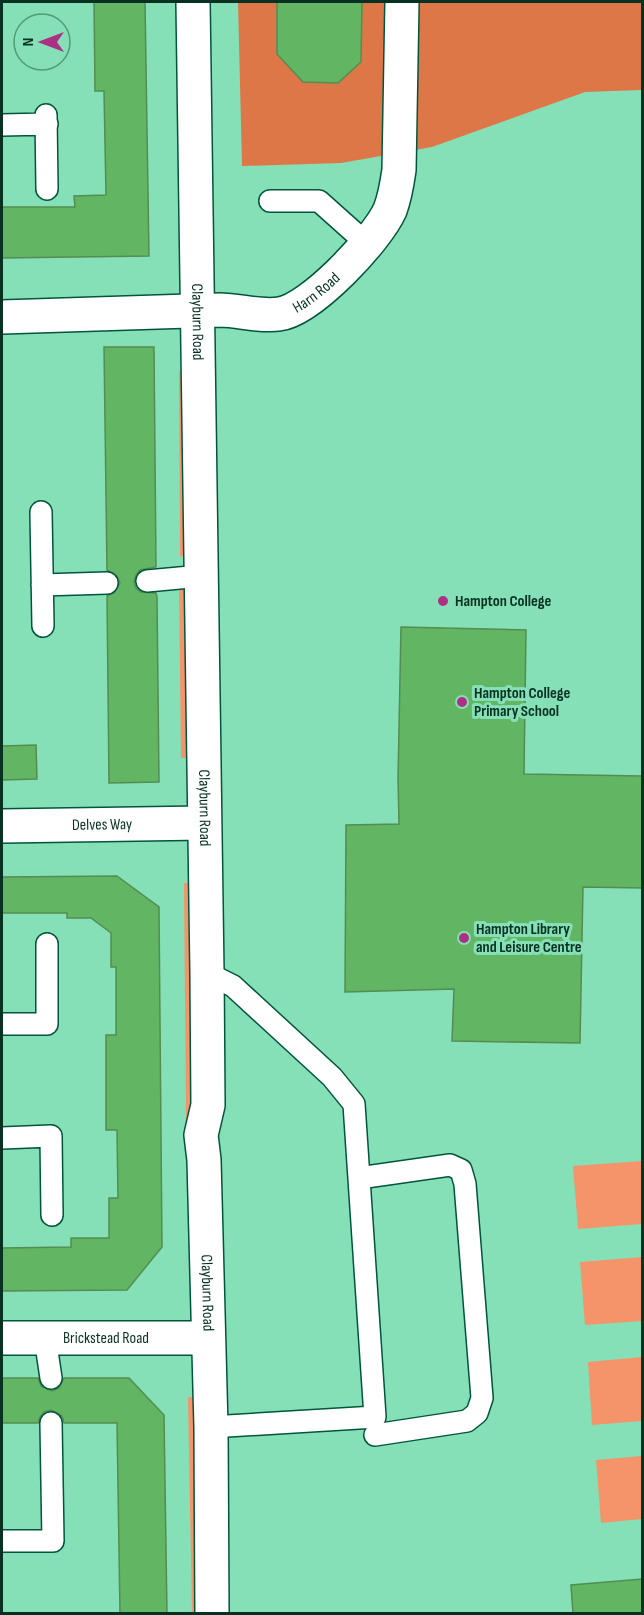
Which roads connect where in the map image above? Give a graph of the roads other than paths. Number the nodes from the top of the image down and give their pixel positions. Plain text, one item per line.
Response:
1 (193, 2) edge
2 (402, 2) edge
3 (2, 125) edge
4 (47, 189) dead end
5 (270, 201) dead end
6 (366, 243) junction
7 (199, 312) junction
8 (2, 317) edge
9 (41, 512) dead end
10 (201, 576) junction
11 (147, 581) dead end
12 (107, 583) dead end
13 (42, 585) junction
14 (43, 627) dead end
15 (204, 823) junction
16 (2, 826) edge
17 (47, 944) dead end
18 (207, 973) junction
19 (2, 1024) edge
20 (2, 1138) edge
21 (359, 1178) junction
22 (52, 1215) dead end
23 (2, 1338) edge
24 (45, 1338) junction
25 (208, 1338) junction
26 (51, 1378) dead end
27 (51, 1423) dead end
28 (211, 1427) junction
29 (375, 1435) dead end
30 (2, 1541) edge
31 (212, 1614) edge

1 - 7 street, Clayburn Road
2 - 6 street, Harn Road
3 - 4 lane
5 - 6 lane
6 - 7 street, Harn Road
7 - 8 street, Harn Road
7 - 10 street, Clayburn Road
9 - 13 lane
10 - 11 lane
10 - 15 street, Clayburn Road
12 - 13 lane
13 - 14 lane
15 - 16 street, Delves Way
15 - 18 street, Clayburn Road
17 - 19 lane
18 - 21 lane
18 - 25 street, Clayburn Road
20 - 22 lane
21 - 28 lane
21 - 29 lane
23 - 24 street, Brickstead Road
24 - 25 street, Brickstead Road
24 - 26 lane
25 - 28 street, Clayburn Road
27 - 30 lane
28 - 31 street, Clayburn Road

